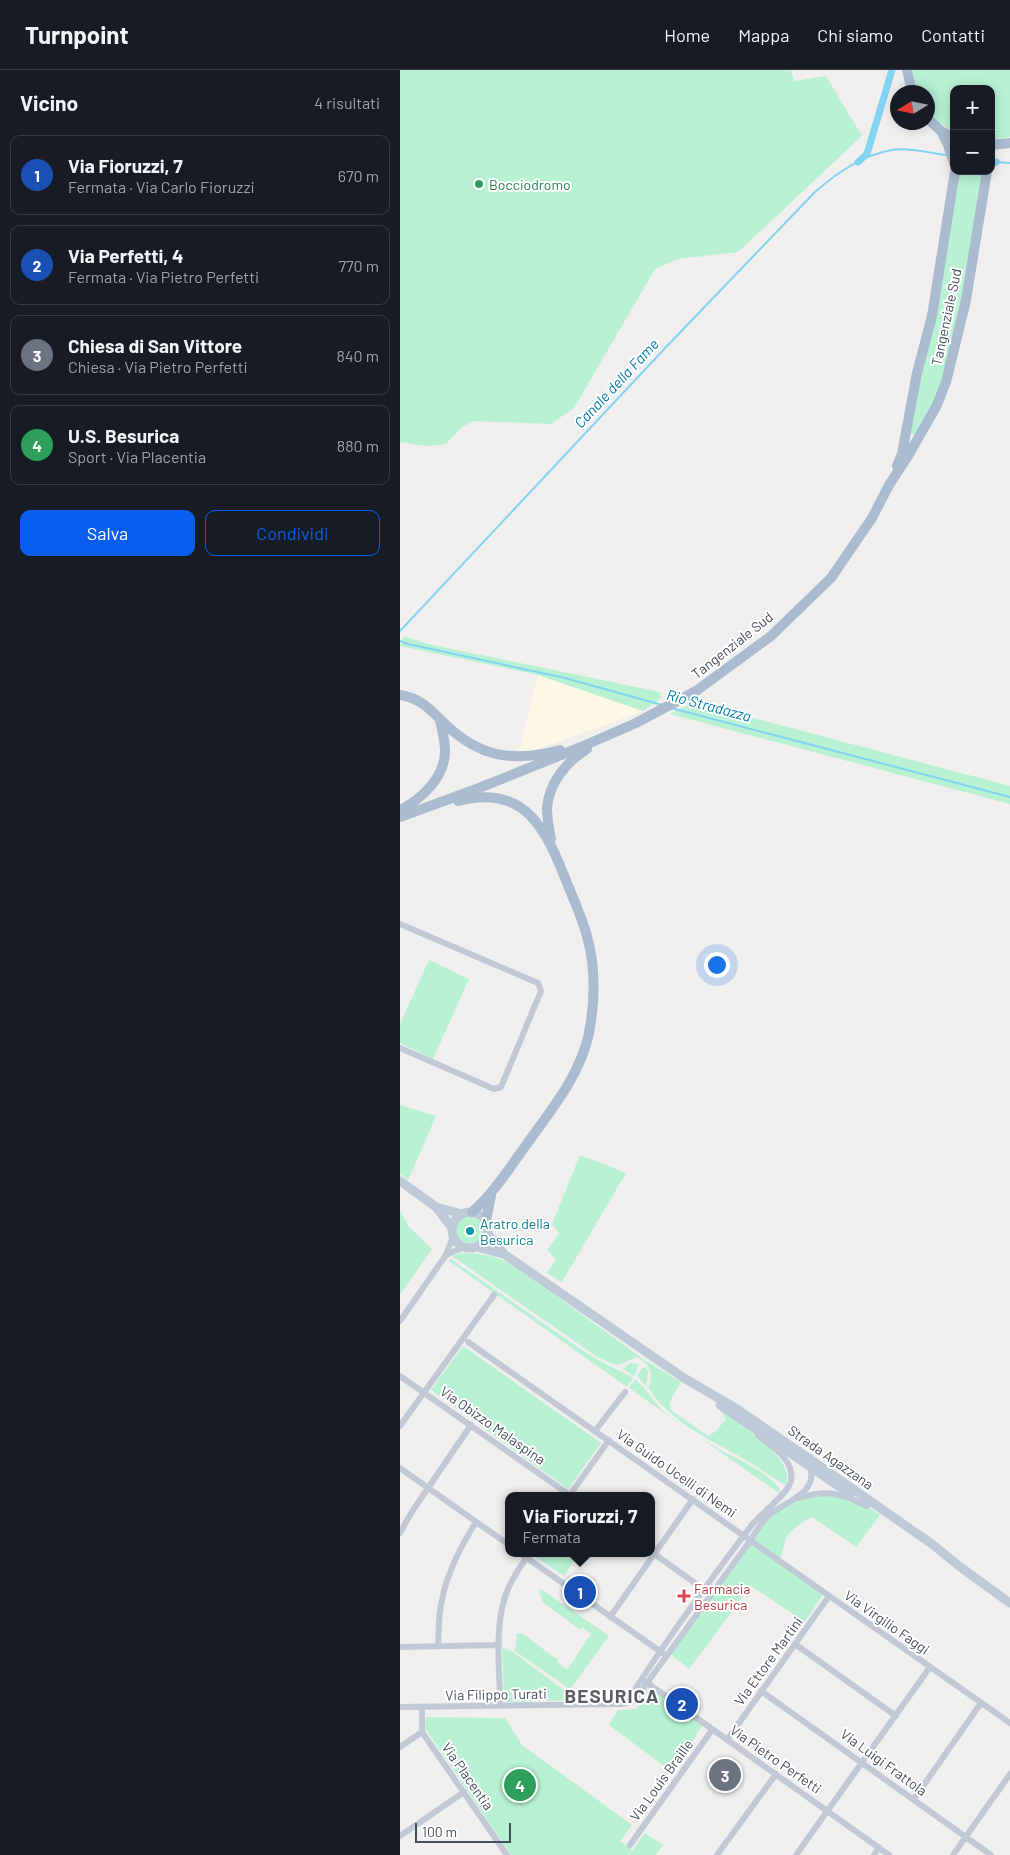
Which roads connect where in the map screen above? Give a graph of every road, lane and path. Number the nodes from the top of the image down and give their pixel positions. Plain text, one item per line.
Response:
1 (904, 71) edge
2 (909, 85) edge
3 (935, 125) edge
4 (950, 140) edge
5 (1010, 143) edge
6 (995, 145) edge
7 (956, 175) edge
8 (987, 175) edge
9 (889, 485) junction
10 (400, 694) edge
11 (440, 719) junction
12 (621, 729) junction
13 (594, 741) junction
14 (401, 814) edge
15 (552, 845) junction
16 (400, 924) edge
17 (400, 1048) edge
18 (400, 1181) edge
19 (491, 1193) junction
20 (436, 1206) junction
21 (467, 1213) junction
22 (486, 1221) junction
23 (452, 1232) junction
24 (488, 1234) junction
25 (464, 1247) junction
26 (477, 1247) junction
27 (504, 1254) junction
28 (446, 1255) junction
29 (494, 1295) dead end
30 (400, 1321) edge
31 (468, 1342) dead end
32 (400, 1376) edge
33 (684, 1378) junction
34 (424, 1392) junction
35 (625, 1392) dead end
36 (471, 1425) junction
37 (747, 1425) junction
38 (400, 1426) edge
39 (767, 1430) junction
40 (595, 1431) junction
41 (608, 1440) junction
42 (400, 1468) edge
43 (810, 1468) junction
44 (428, 1488) junction
45 (566, 1492) edge
46 (572, 1492) edge
47 (693, 1499) junction
48 (791, 1501) junction
49 (867, 1506) junction
50 (476, 1522) junction
51 (400, 1533) edge
52 (744, 1535) junction
53 (750, 1541) junction
54 (505, 1542) edge
55 (655, 1550) edge
56 (655, 1554) edge
57 (527, 1557) edge
58 (529, 1557) edge
59 (650, 1557) edge
60 (959, 1566) junction
61 (704, 1590) junction
62 (711, 1595) junction
63 (830, 1596) junction
64 (1010, 1603) edge
65 (610, 1617) junction
66 (795, 1644) junction
67 (499, 1645) junction
68 (438, 1646) junction
69 (400, 1647) edge
70 (660, 1652) junction
71 (667, 1656) junction
72 (930, 1667) junction
73 (642, 1679) junction
74 (648, 1684) junction
75 (761, 1691) junction
76 (981, 1703) junction
77 (622, 1704) junction
78 (500, 1706) junction
79 (400, 1707) edge
80 (422, 1707) junction
81 (896, 1716) junction
82 (1010, 1723) edge
83 (712, 1730) junction
84 (422, 1732) junction
85 (727, 1740) junction
86 (400, 1747) edge
87 (862, 1762) junction
88 (776, 1774) junction
89 (1010, 1774) edge
90 (464, 1792) junction
91 (914, 1799) junction
92 (828, 1812) junction
93 (400, 1836) edge
94 (966, 1837) junction
95 (630, 1845) dead end
96 (880, 1847) junction
97 (507, 1855) edge
98 (716, 1855) edge
99 (796, 1855) edge
100 (874, 1855) edge
101 (890, 1855) edge
102 (953, 1855) edge
103 (991, 1855) edge

1 - 2 main road
3 - 4 main road
5 - 6 main road
7 - 9 main road, Tangenziale Sud
8 - 9 main road, Tangenziale Sud
9 - 12 main road, Tangenziale Sud
10 - 11 main road
11 - 13 main road
11 - 14 main road
12 - 13 main road, Tangenziale Sud
12 - 15 main road
13 - 14 main road, Tangenziale Sud
14 - 15 main road
15 - 19 main road
16 - 17 street
18 - 20 main road
19 - 21 main road
19 - 22 main road
20 - 21 main road
20 - 23 main road
21 - 22 main road
21 - 23 main road
22 - 24 main road
23 - 25 main road
23 - 28 street
24 - 26 main road
24 - 27 main road, Strada Agazzana
25 - 26 main road
25 - 28 street
26 - 27 main road
27 - 33 main road, Strada Agazzana
28 - 30 street
29 - 34 street
31 - 40 street, Via Guido Ucelli di Nemi
32 - 34 street, Via Obizzo Malaspina
33 - 37 main road, Strada Agazzana
33 - 39 main road, Strada Agazzana
34 - 36 street, Via Obizzo Malaspina
34 - 38 street
35 - 40 street, Via Guido Ucelli di Nemi
36 - 44 street
36 - 45 street, Via Obizzo Malaspina
37 - 43 main road, Strada Agazzana
37 - 52 street, Strada Agazzana
39 - 43 street
39 - 60 main road, Strada Agazzana
40 - 41 street, Via Guido Ucelli di Nemi
41 - 46 street
41 - 47 street, Via Guido Ucelli di Nemi
42 - 44 street
43 - 48 street
43 - 49 main road, Strada Agazzana
44 - 50 street
44 - 51 street
47 - 52 street, Via Guido Ucelli di Nemi
47 - 55 street
48 - 49 street
48 - 53 street
49 - 60 main road, Strada Agazzana
50 - 54 street
50 - 68 street
52 - 53 street, Via Guido Ucelli di Nemi
52 - 61 street
53 - 62 street
53 - 63 street, Via Virgilio Faggi
56 - 61 street
57 - 67 street
58 - 65 street
59 - 65 street
60 - 64 main road, Strada Agazzana
61 - 62 street
61 - 70 street
62 - 71 street
63 - 66 street, Via Ettore Martini
63 - 72 street, Via Virgilio Faggi
65 - 70 street
66 - 75 street, Via Ettore Martini
66 - 81 street
67 - 68 street
67 - 78 street
68 - 69 street
70 - 71 street
70 - 73 street
71 - 74 street
72 - 76 street, Via Virgilio Faggi
72 - 81 street
73 - 74 street, Via Pietro Perfetti
73 - 77 street
74 - 77 street
74 - 83 street, Via Pietro Perfetti
75 - 85 street, Via Ettore Martini
75 - 87 street, Via Luigi Frattola
76 - 82 street, Via Virgilio Faggi
76 - 91 street
77 - 78 street, Via Filippo Turati
78 - 80 street, Via Filippo Turati
79 - 80 street, Via Filippo Turati
80 - 84 street
81 - 87 street
83 - 85 street, Via Pietro Perfetti
83 - 95 street, Via Louis Braille
84 - 86 street
84 - 90 street, Via Placentia
85 - 88 street, Via Pietro Perfetti
87 - 91 street, Via Luigi Frattola
87 - 92 street
88 - 92 street, Via Pietro Perfetti
88 - 98 street
89 - 94 street
90 - 93 street
90 - 97 street, Via Placentia
91 - 94 street, Via Luigi Frattola
92 - 96 street, Via Pietro Perfetti
92 - 99 street
94 - 102 street
94 - 103 street, Via Luigi Frattola
96 - 100 street
96 - 101 street, Via Pietro Perfetti

